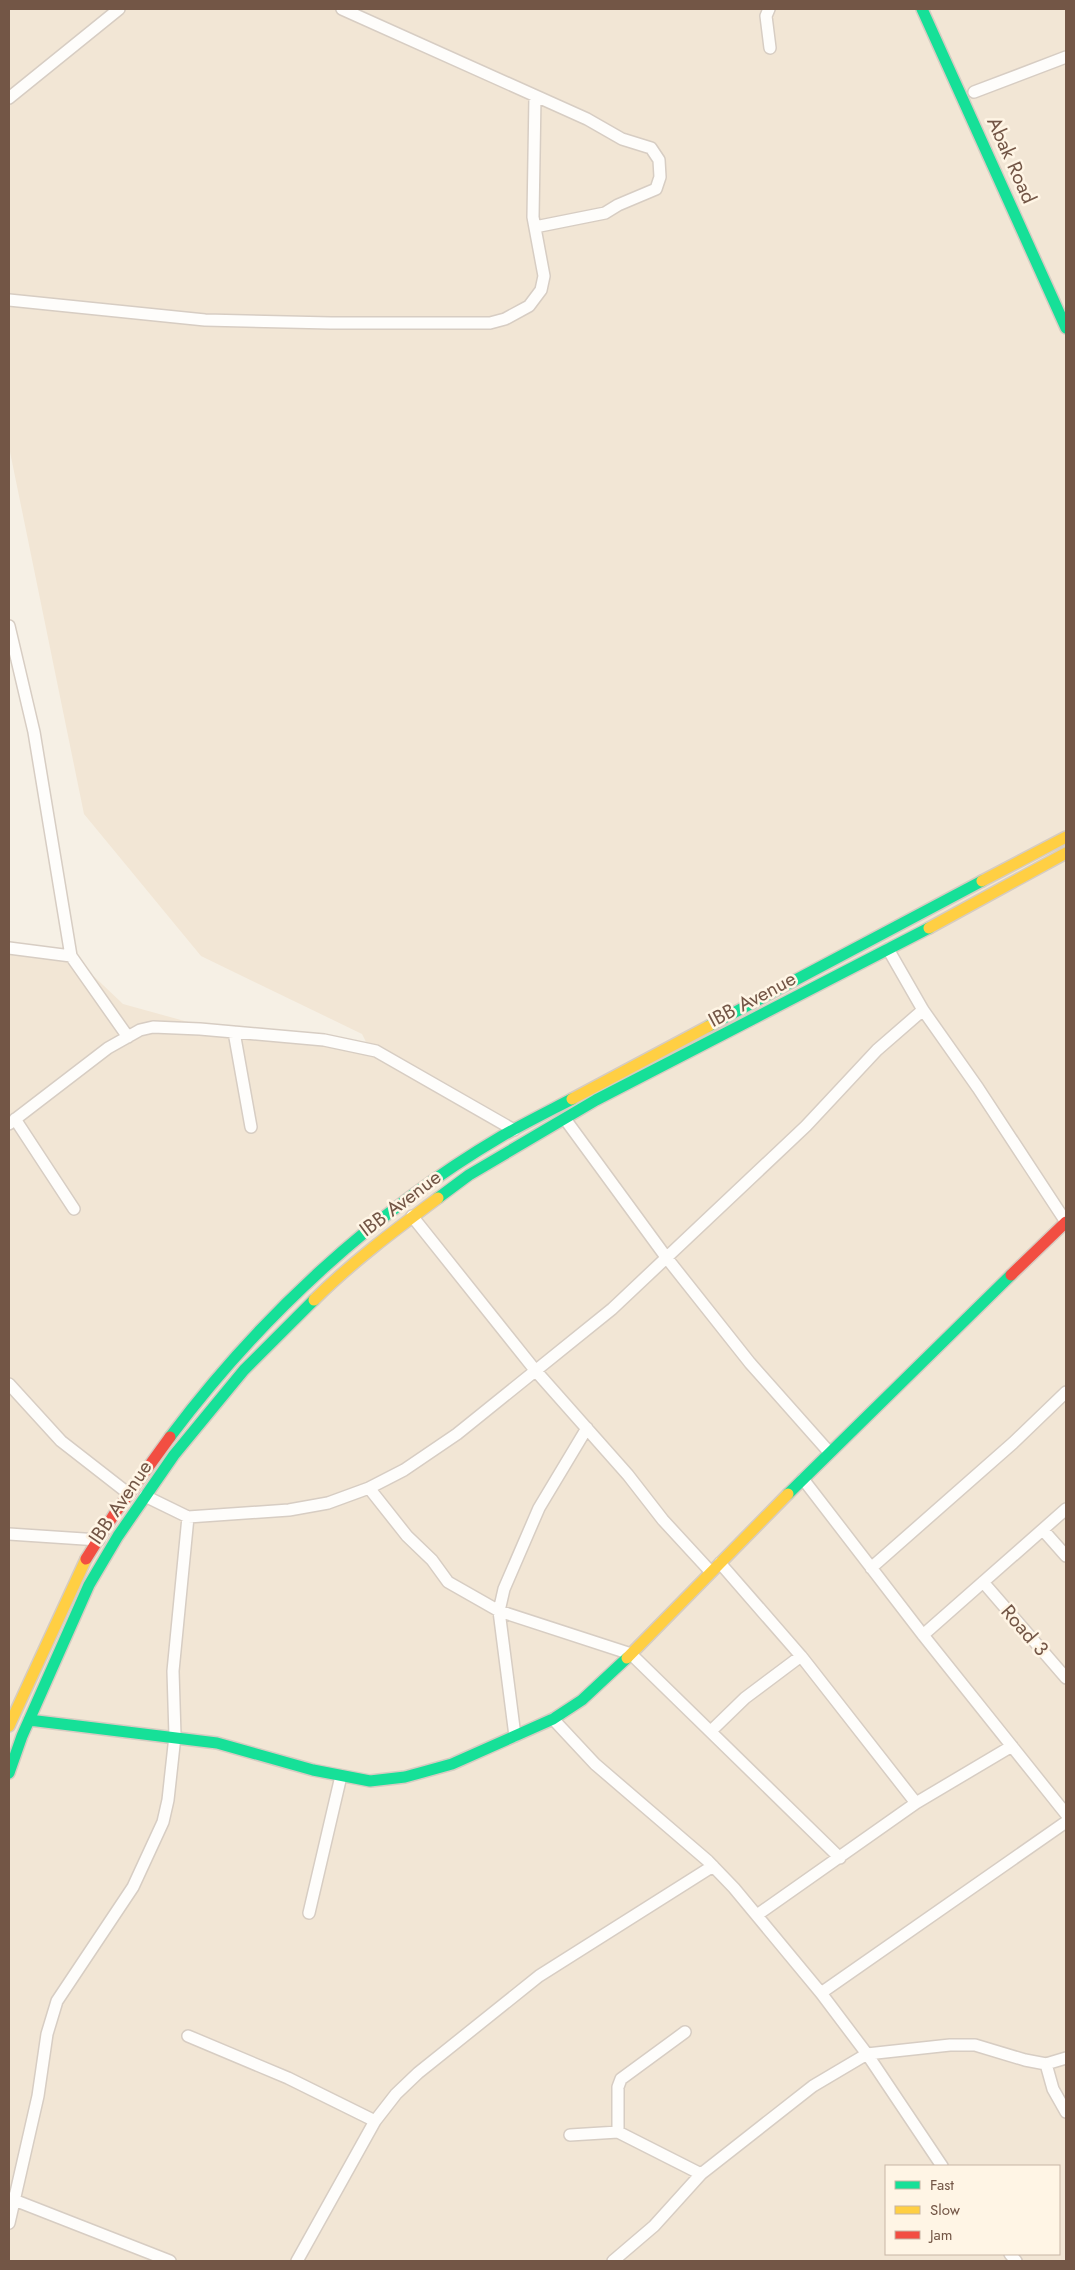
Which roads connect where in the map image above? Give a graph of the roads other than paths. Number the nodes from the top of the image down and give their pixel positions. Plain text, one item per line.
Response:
1 (119, 9) edge
2 (366, 9) edge
3 (769, 9) edge
4 (922, 9) edge
5 (346, 10) edge
6 (770, 48) dead end
7 (1066, 57) edge
8 (974, 93) dead end
9 (535, 96) junction
10 (9, 98) edge
11 (535, 227) junction
12 (9, 300) edge
13 (1066, 328) edge
14 (9, 626) edge
15 (1066, 837) edge
16 (1066, 853) edge
17 (9, 948) edge
18 (888, 950) junction
19 (71, 956) junction
20 (923, 1010) junction
21 (234, 1032) junction
22 (128, 1037) junction
23 (565, 1119) junction
24 (12, 1121) edge
25 (251, 1127) dead end
26 (514, 1130) junction
27 (74, 1209) dead end
28 (412, 1216) junction
29 (1066, 1222) edge
30 (666, 1257) junction
31 (535, 1370) junction
32 (9, 1384) edge
33 (1066, 1392) edge
34 (587, 1428) junction
35 (829, 1452) junction
36 (803, 1479) junction
37 (369, 1488) junction
38 (129, 1494) junction
39 (145, 1496) junction
40 (1066, 1509) edge
41 (188, 1517) junction
42 (1043, 1530) junction
43 (9, 1534) edge
44 (99, 1540) junction
45 (1066, 1556) edge
46 (720, 1563) junction
47 (871, 1568) junction
48 (710, 1571) junction
49 (983, 1582) junction
50 (500, 1610) junction
51 (923, 1635) junction
52 (631, 1654) junction
53 (801, 1656) junction
54 (1066, 1678) edge
55 (553, 1719) junction
56 (29, 1720) junction
57 (9, 1726) edge
58 (711, 1731) junction
59 (175, 1736) junction
60 (514, 1736) junction
61 (1012, 1746) junction
62 (9, 1773) edge
63 (341, 1776) junction
64 (916, 1803) junction
65 (1066, 1814) edge
66 (1066, 1822) edge
67 (840, 1858) junction
68 (713, 1866) junction
69 (309, 1913) dead end
70 (757, 1915) junction
71 (821, 1992) junction
72 (685, 2032) dead end
73 (188, 2036) dead end
74 (867, 2054) junction
75 (1066, 2058) edge
76 (1046, 2064) junction
77 (1066, 2112) edge
78 (375, 2121) junction
79 (618, 2132) junction
80 (570, 2135) dead end
81 (941, 2165) edge
82 (701, 2174) junction
83 (12, 2199) edge
84 (9, 2223) edge
85 (170, 2261) edge
86 (298, 2261) edge
87 (613, 2261) edge

1 - 10 street
2 - 5 street
3 - 6 street
4 - 13 main road, Abak Road
5 - 9 street
7 - 8 street
9 - 11 street
9 - 11 street
11 - 12 street
14 - 19 street
15 - 26 main road
16 - 18 main road, IBB Avenue
17 - 19 street
18 - 20 street
18 - 23 main road, IBB Avenue
19 - 22 street
20 - 29 street
20 - 30 street
21 - 22 street
21 - 25 street
21 - 26 street
22 - 24 street
23 - 28 main road, IBB Avenue
23 - 30 street
24 - 27 street
26 - 38 main road
28 - 31 street
28 - 39 main road, IBB Avenue
29 - 35 main road
30 - 31 street
30 - 35 street
31 - 34 street
31 - 37 street
32 - 38 street
33 - 47 street
34 - 48 street
34 - 50 street
35 - 36 main road
36 - 46 main road
36 - 47 street
37 - 41 street
37 - 50 street
38 - 44 main road
39 - 41 street
39 - 56 main road, IBB Avenue
40 - 42 street
41 - 59 street
42 - 45 street
42 - 49 street
43 - 44 street
44 - 57 main road
46 - 48 main road
46 - 53 street
47 - 51 street
48 - 52 main road
49 - 51 street
49 - 54 street, Road 3
50 - 52 street
50 - 60 street
51 - 61 street
52 - 55 main road
52 - 58 street
53 - 58 street
53 - 64 street
55 - 60 main road
55 - 68 street
56 - 59 main road
56 - 62 main road, IBB Avenue
58 - 67 street
59 - 63 main road
59 - 83 street
60 - 63 main road
61 - 64 street
61 - 65 street
63 - 69 street
64 - 67 street
66 - 71 street
67 - 70 street
68 - 70 street
68 - 78 street
70 - 71 street
71 - 74 street
72 - 79 street
73 - 78 street
74 - 76 street
74 - 81 street
74 - 82 street
75 - 76 street
76 - 77 street
78 - 86 street
79 - 80 street
79 - 82 street
82 - 87 street
83 - 84 street
83 - 85 street

